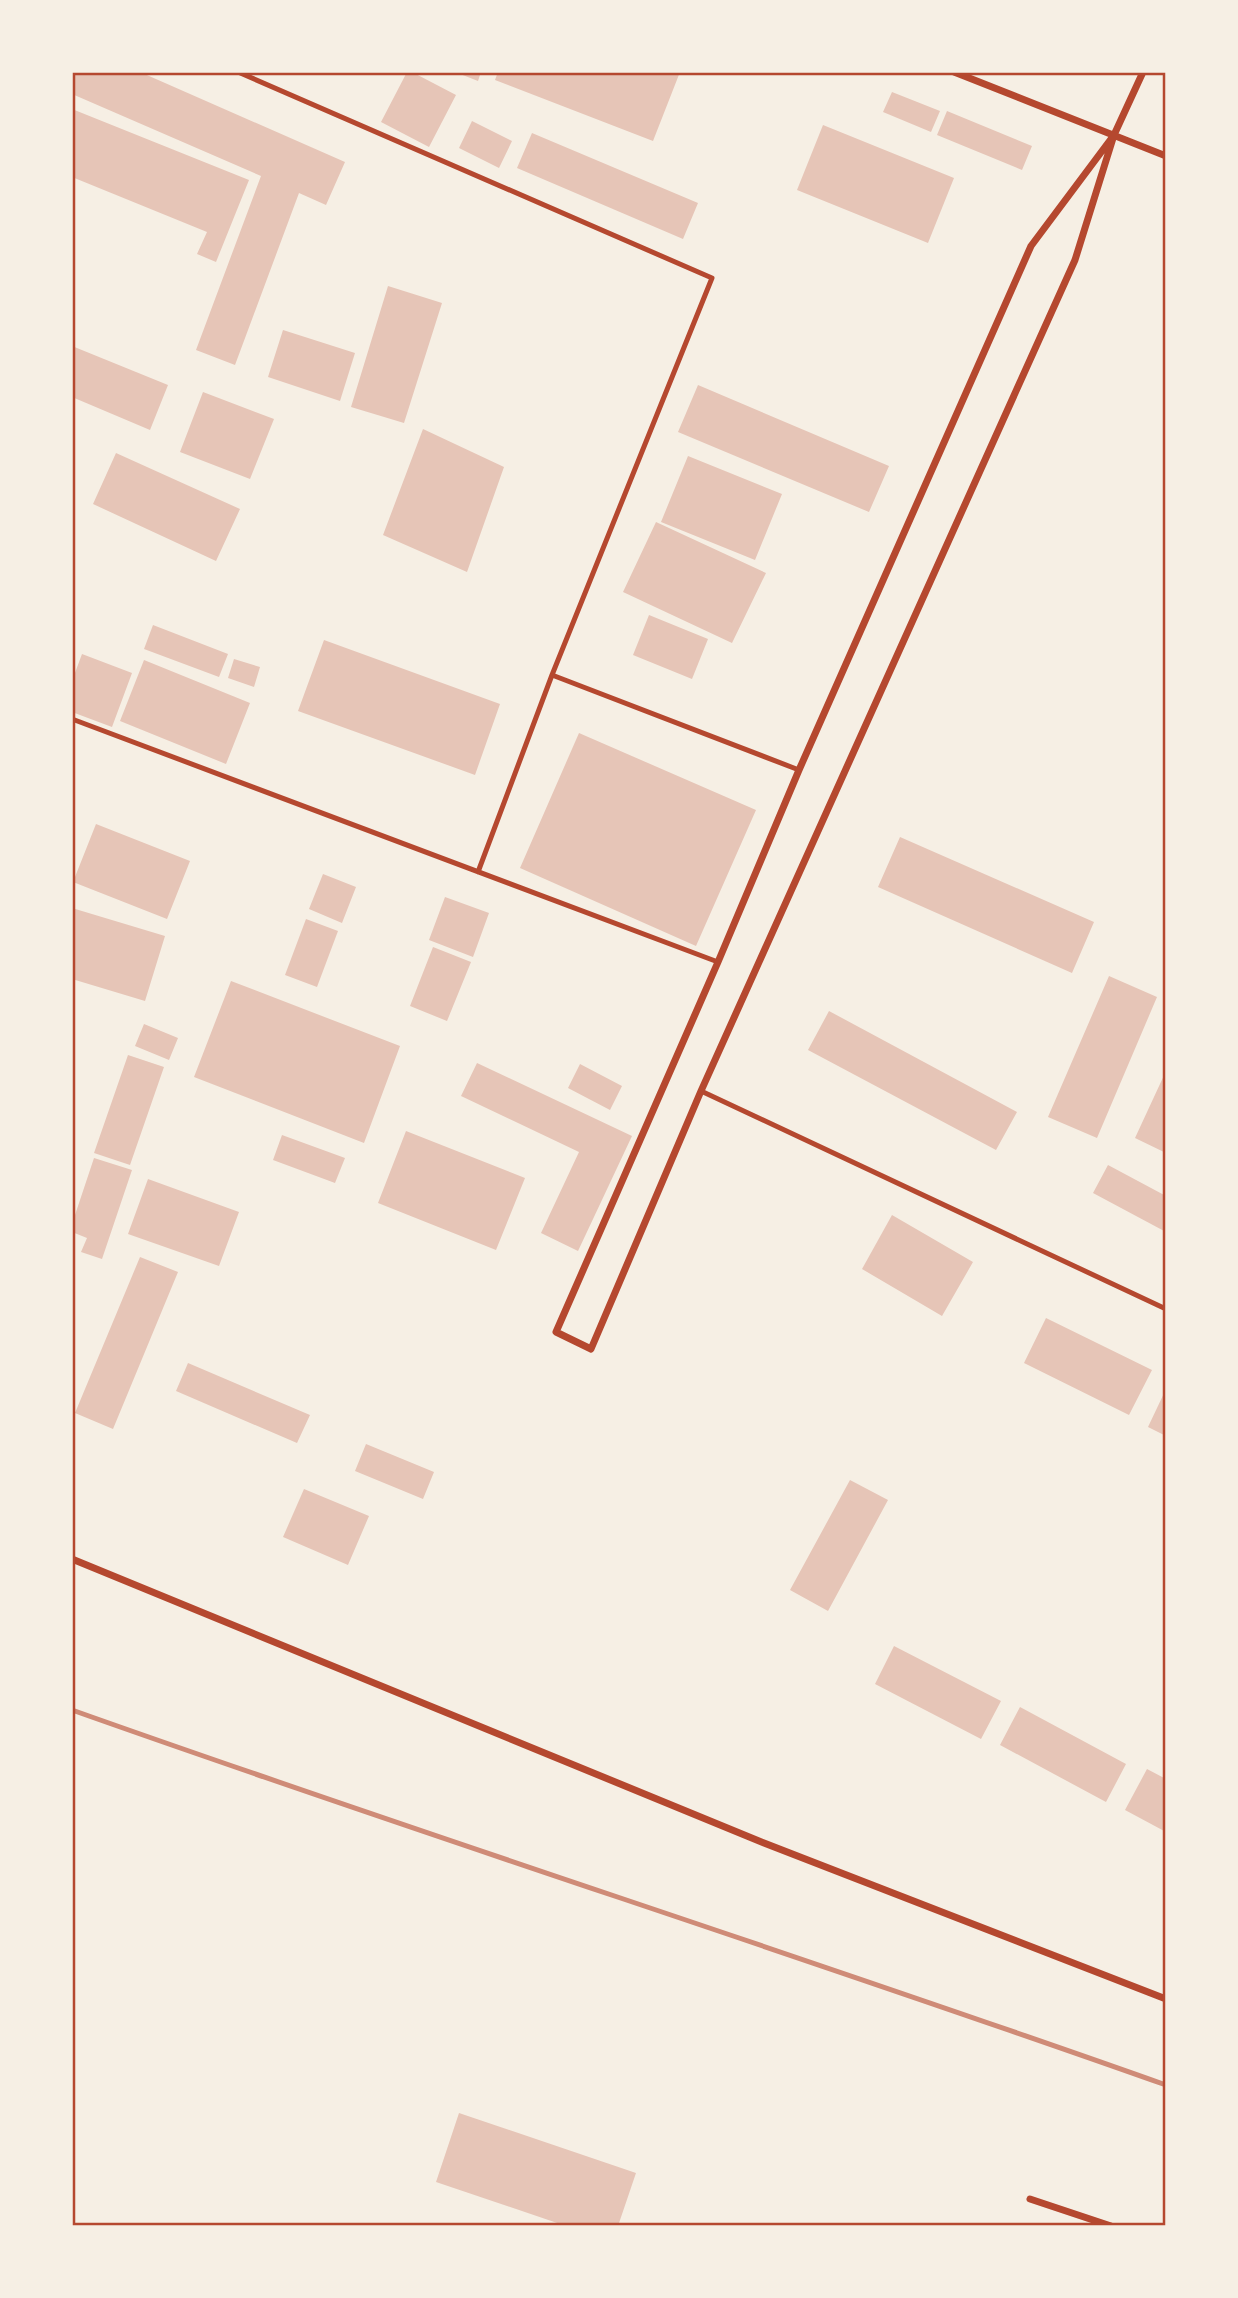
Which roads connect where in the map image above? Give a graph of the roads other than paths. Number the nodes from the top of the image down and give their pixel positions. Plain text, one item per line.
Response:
1 (238, 72) edge
2 (954, 72) edge
3 (1143, 72) edge
4 (1114, 135) junction
5 (1166, 156) edge
6 (552, 675) junction
7 (72, 719) edge
8 (799, 770) junction
9 (478, 872) junction
10 (718, 962) junction
11 (701, 1091) junction
12 (1166, 1310) edge
13 (72, 1559) edge
14 (1166, 1999) edge
15 (1030, 2199) dead end
16 (1111, 2226) edge

1 - 6 lane
2 - 4 street
3 - 4 street
4 - 5 street
4 - 8 street
4 - 11 street
6 - 8 lane
6 - 9 lane
7 - 9 lane
8 - 10 street
9 - 10 lane
10 - 11 street
11 - 12 lane
13 - 14 street
15 - 16 street

